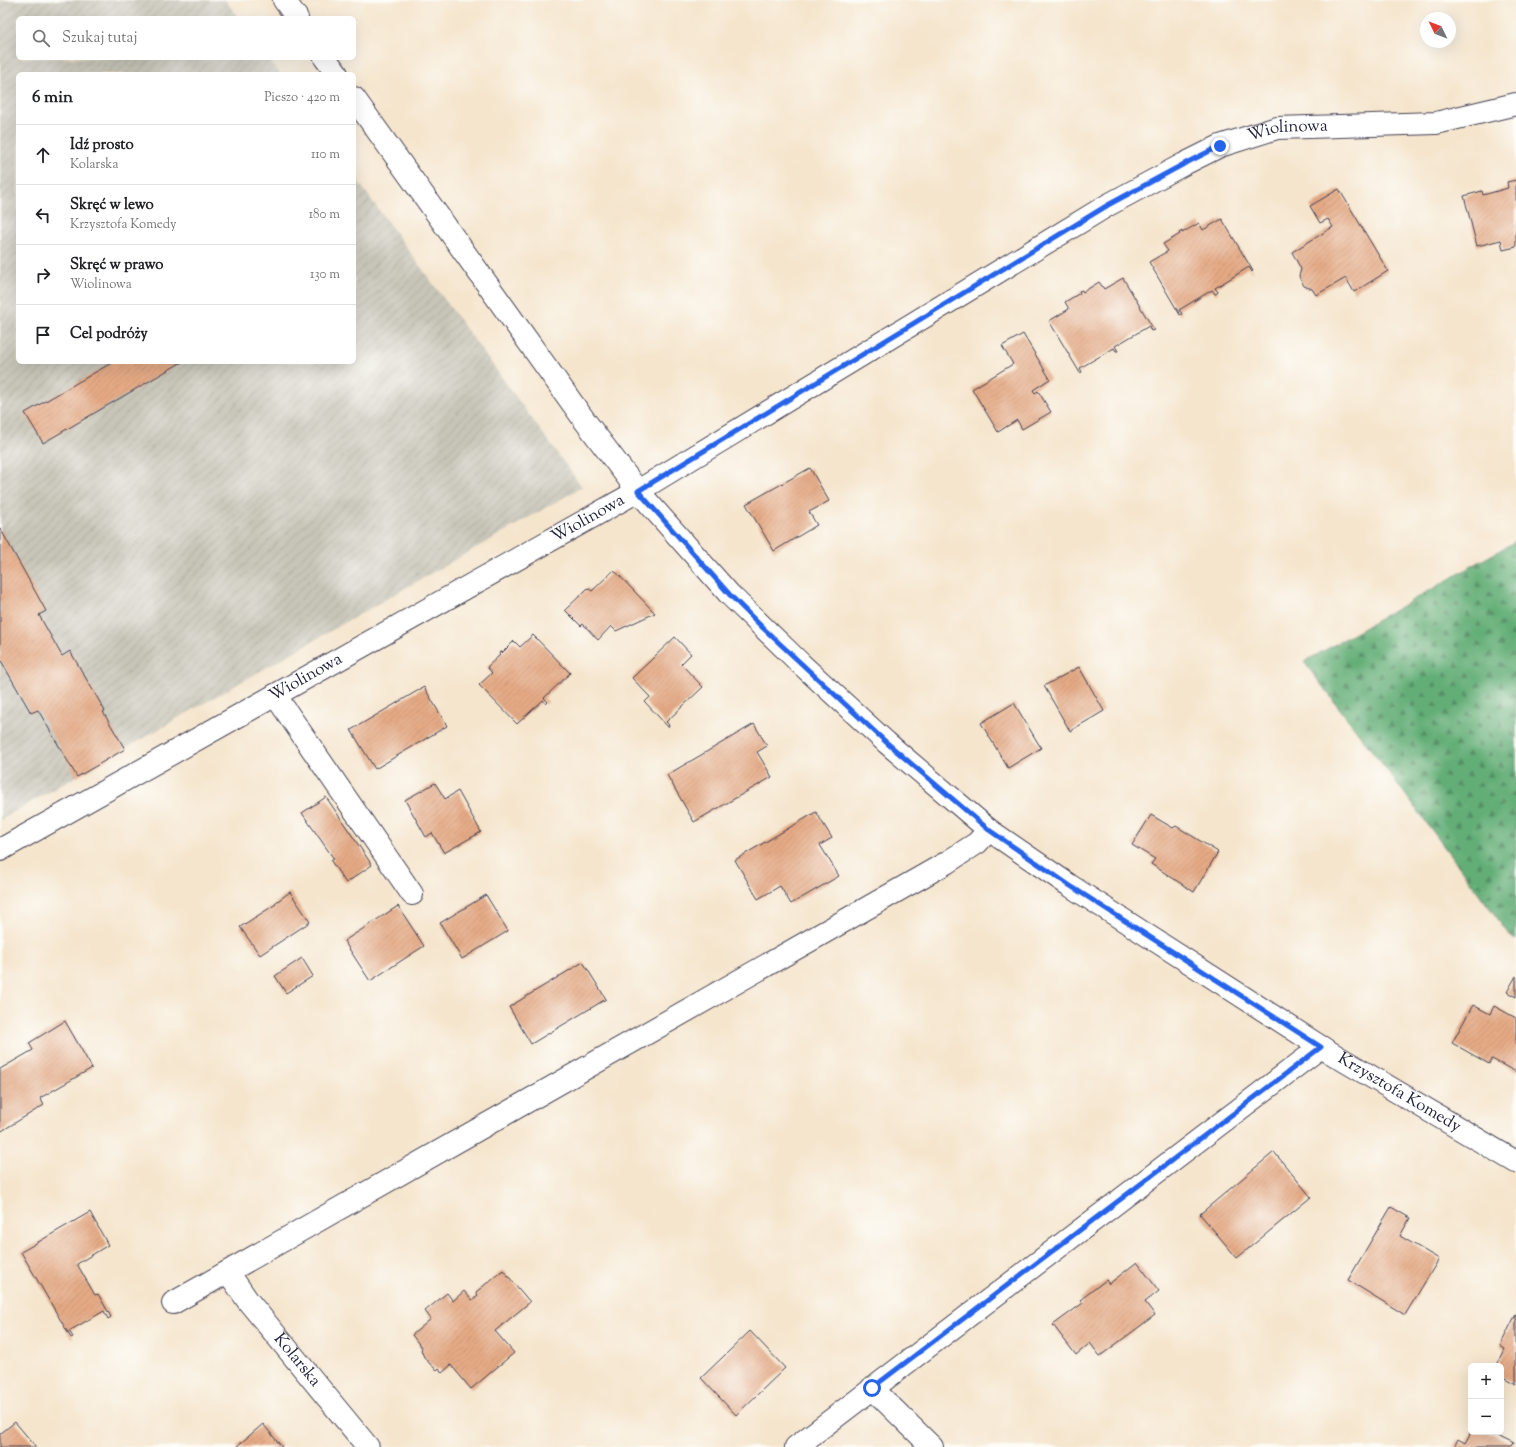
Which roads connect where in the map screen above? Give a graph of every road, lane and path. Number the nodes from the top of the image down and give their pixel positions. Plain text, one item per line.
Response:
1 (284, 0) edge
2 (296, 16) edge
3 (326, 60) edge
4 (336, 72) edge
5 (356, 101) edge
6 (1516, 104) edge
7 (638, 491) junction
8 (275, 695) junction
9 (989, 830) junction
10 (0, 850) edge
11 (412, 894) dead end
12 (1321, 1047) junction
13 (1516, 1162) edge
14 (228, 1272) junction
15 (173, 1303) dead end
16 (872, 1388) junction
17 (368, 1447) edge
18 (796, 1447) edge
19 (932, 1447) edge

1 - 2 street
3 - 4 street
5 - 7 street, Krzysztofa Komedy
6 - 7 street, Wiolinowa
7 - 8 street, Wiolinowa
7 - 9 street, Krzysztofa Komedy
8 - 10 street, Wiolinowa
8 - 11 street
9 - 12 street, Krzysztofa Komedy
9 - 14 street
12 - 13 street, Krzysztofa Komedy
12 - 16 street
14 - 15 street
14 - 17 street, Kolarska
16 - 18 street
16 - 19 street

